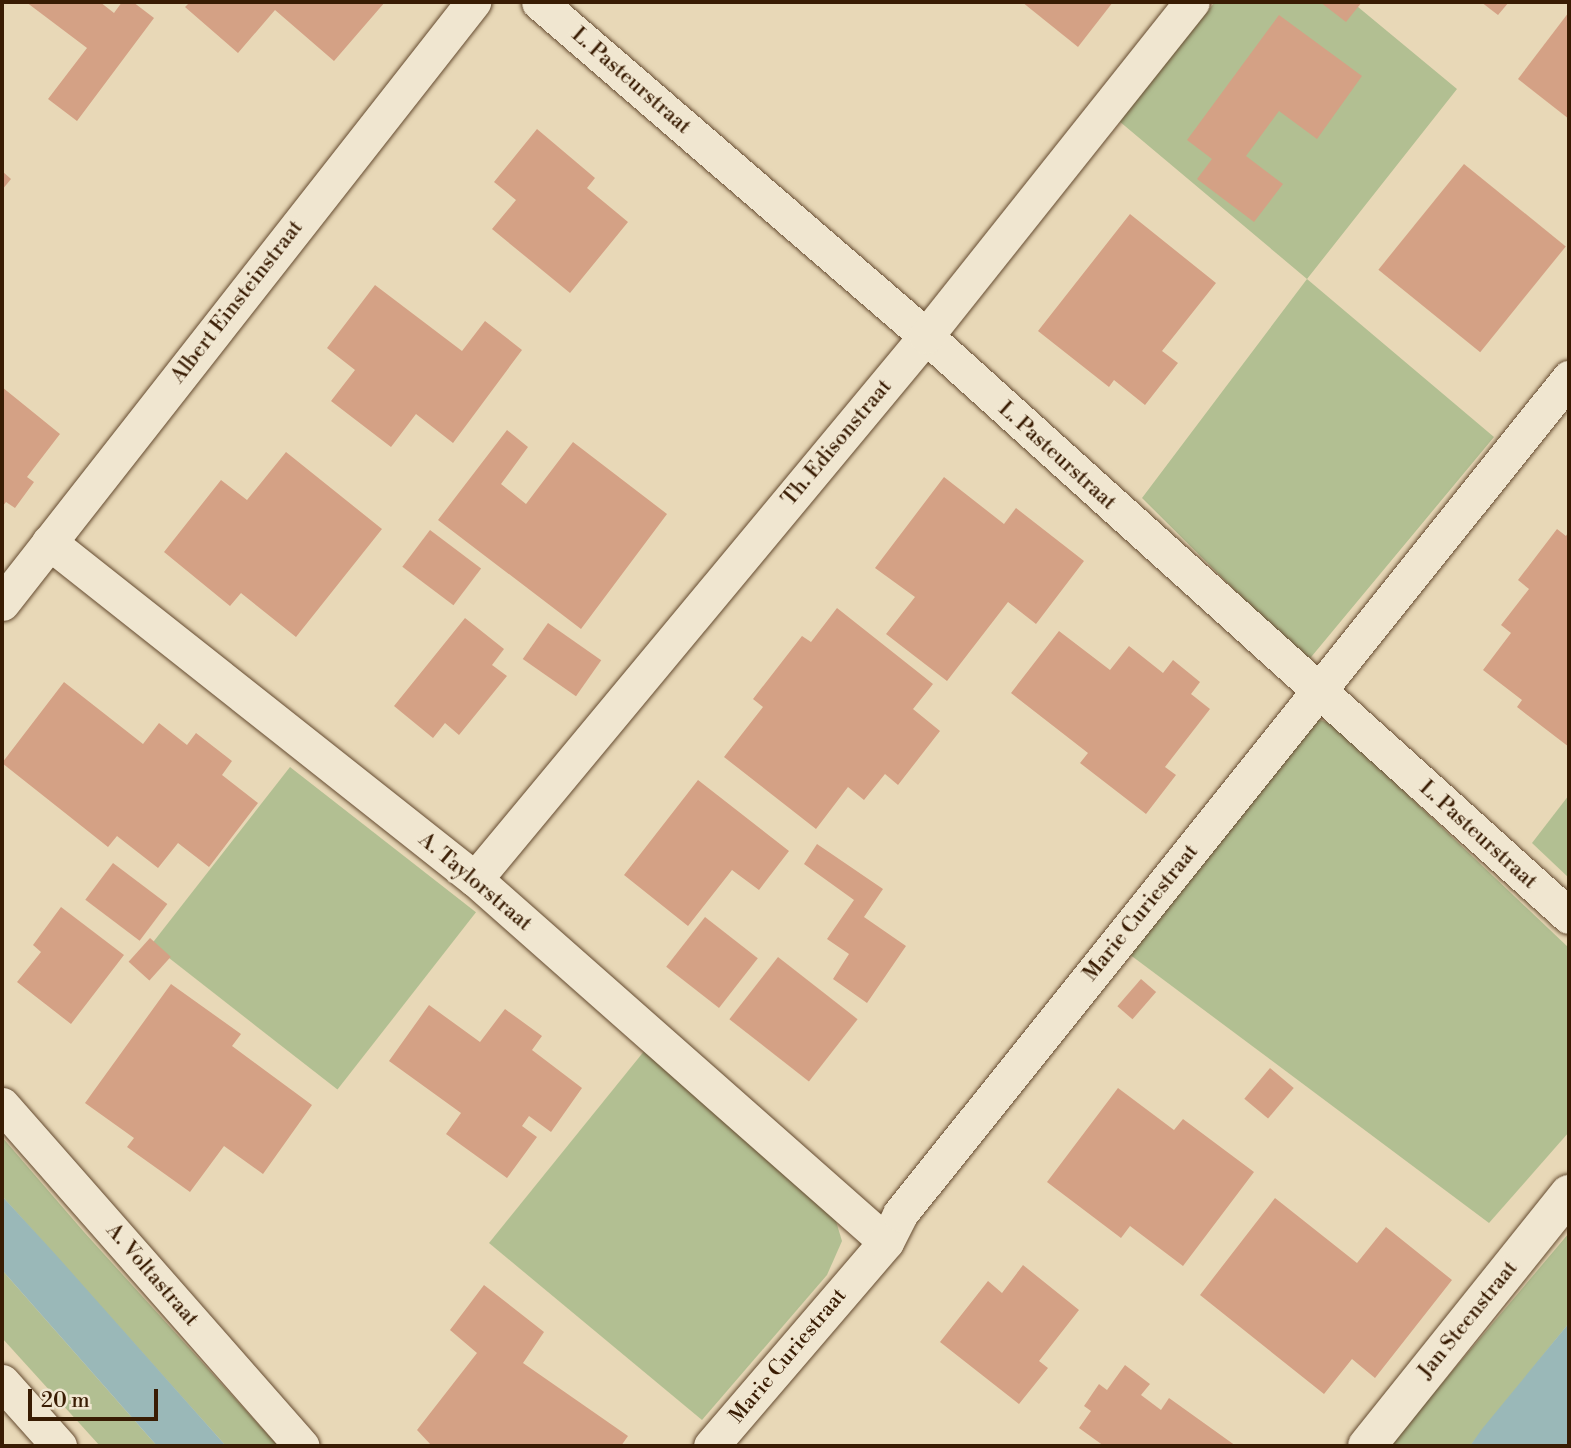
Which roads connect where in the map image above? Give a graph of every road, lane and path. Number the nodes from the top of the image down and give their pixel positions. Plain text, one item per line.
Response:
1 (473, 2) edge
2 (539, 2) edge
3 (1192, 2) edge
4 (926, 337) junction
5 (1569, 378) edge
6 (49, 542) junction
7 (2, 603) edge
8 (1318, 692) junction
9 (475, 879) junction
10 (1569, 916) edge
11 (2, 1105) edge
12 (1569, 1194) edge
13 (886, 1241) junction
14 (8, 1405) edge
15 (59, 1446) edge
16 (302, 1446) edge
17 (711, 1446) edge
18 (1367, 1446) edge

1 - 6 street, Albert Einsteinstraat
2 - 4 street, L. Pasteurstraat
3 - 4 street, Th. Edisonstraat
4 - 8 street, L. Pasteurstraat
4 - 9 street, Th. Edisonstraat
5 - 8 street, Marie Curiestraat
6 - 7 street, Albert Einsteinstraat
6 - 9 street, A. Taylorstraat
8 - 10 street, L. Pasteurstraat
8 - 13 street, Marie Curiestraat
9 - 13 street, A. Taylorstraat
11 - 16 street, A. Voltastraat
12 - 18 street, Jan Steenstraat
13 - 17 street, Marie Curiestraat
14 - 15 street

